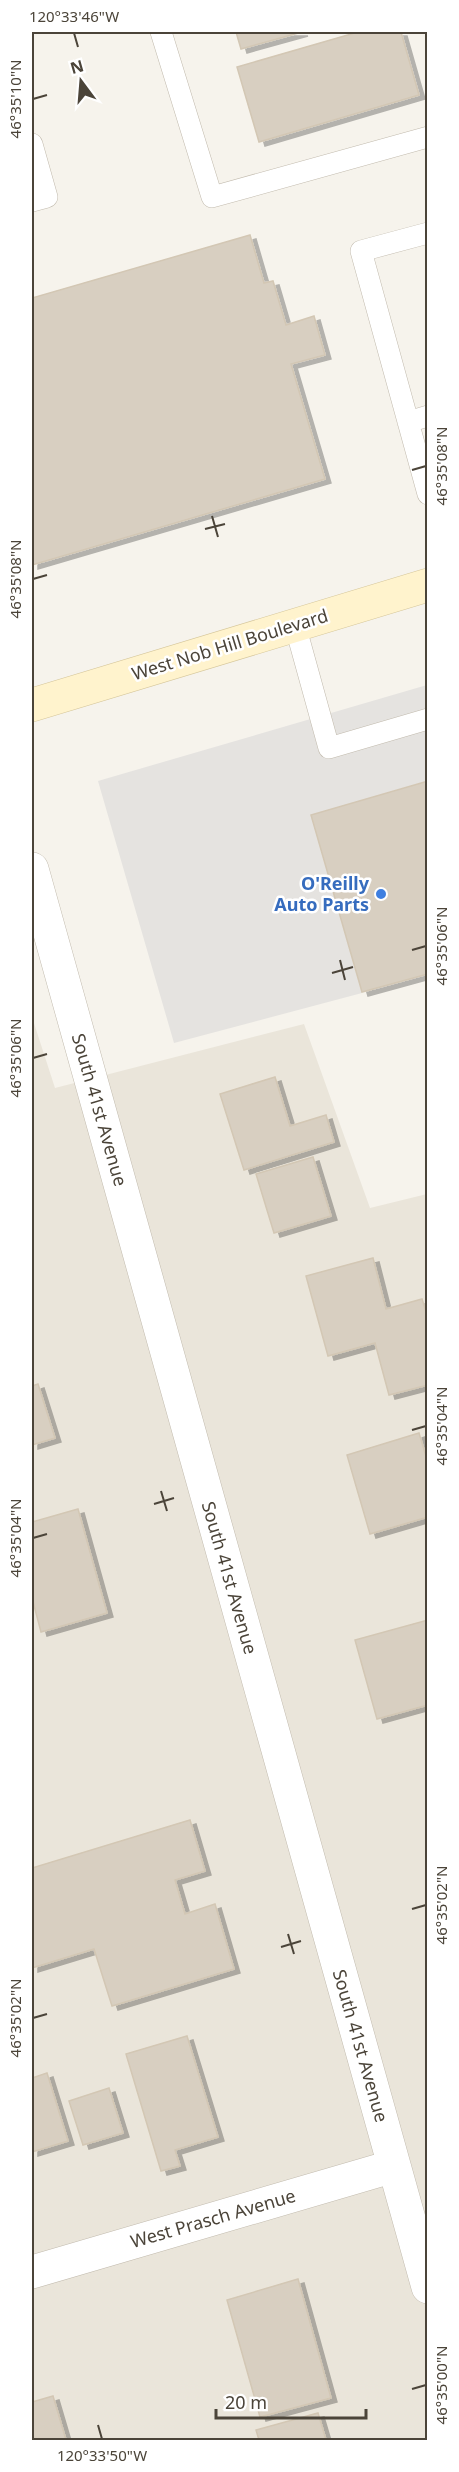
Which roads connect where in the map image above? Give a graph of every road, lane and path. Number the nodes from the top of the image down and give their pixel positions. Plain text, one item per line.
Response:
1 (161, 32) edge
2 (428, 137) edge
3 (32, 144) edge
4 (32, 201) edge
5 (428, 233) edge
6 (418, 419) edge
7 (428, 494) edge
8 (428, 585) edge
9 (295, 625) junction
10 (32, 705) edge
11 (428, 719) edge
12 (32, 869) edge
13 (393, 2166) junction
14 (32, 2272) edge
15 (428, 2287) edge

1 - 2 lane
3 - 4 lane
5 - 6 lane
6 - 7 lane
8 - 9 main road, West Nob Hill Boulevard
9 - 10 main road, West Nob Hill Boulevard
9 - 11 lane
12 - 13 street, South 41st Avenue
13 - 14 street, West Prasch Avenue
13 - 15 street, South 41st Avenue

